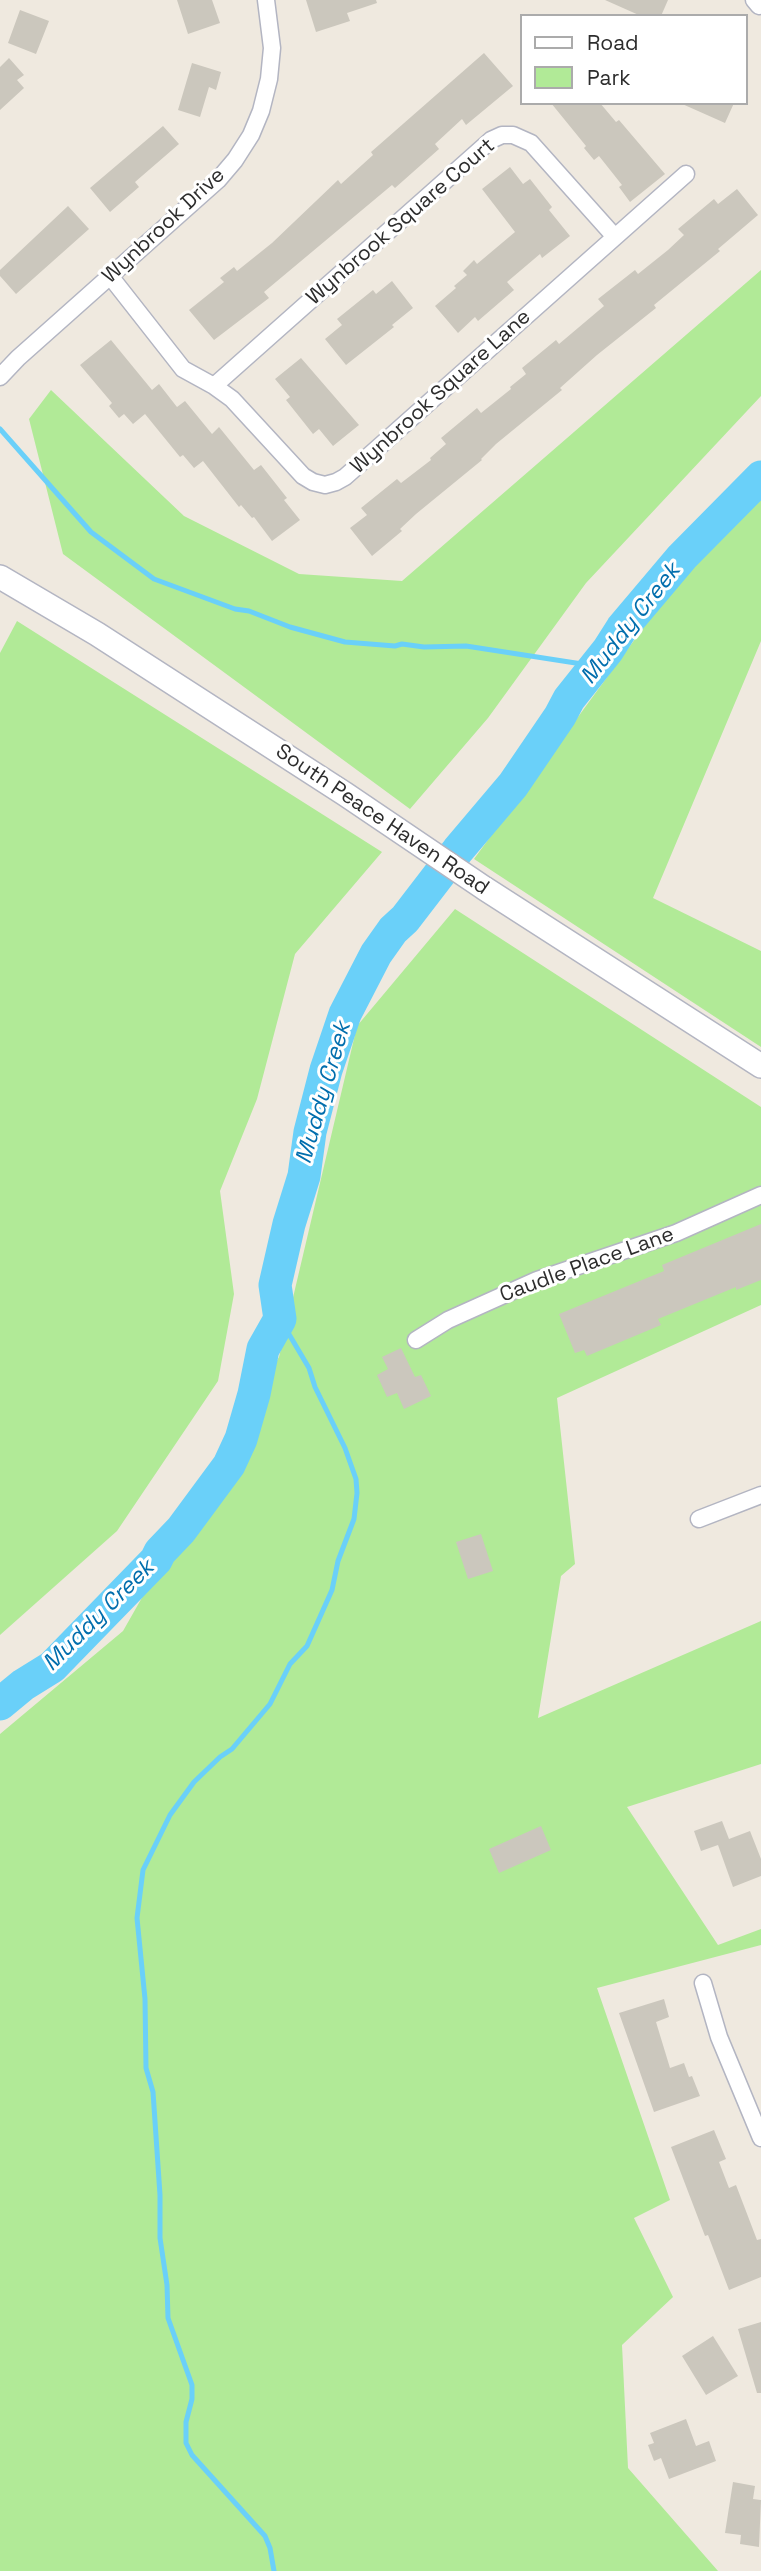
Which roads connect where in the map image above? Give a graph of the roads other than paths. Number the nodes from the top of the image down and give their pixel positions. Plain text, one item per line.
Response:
1 (266, 0) edge
2 (685, 174) dead end
3 (615, 237) junction
4 (110, 276) junction
5 (0, 377) edge
6 (214, 386) junction
7 (0, 577) edge
8 (761, 1066) edge
9 (761, 1195) edge
10 (416, 1340) dead end
11 (761, 1495) edge
12 (699, 1519) dead end
13 (703, 1983) dead end
14 (761, 2138) edge

1 - 4 street, Wynbrook Drive
2 - 3 street, Wynbrook Square Lane
3 - 6 street, Wynbrook Square Lane
3 - 6 street, Wynbrook Square Court
4 - 5 street, Wynbrook Drive
4 - 6 street, Wynbrook Square Lane
7 - 8 main road, South Peace Haven Road
9 - 10 street, Caudle Place Lane
11 - 12 street
13 - 14 street

